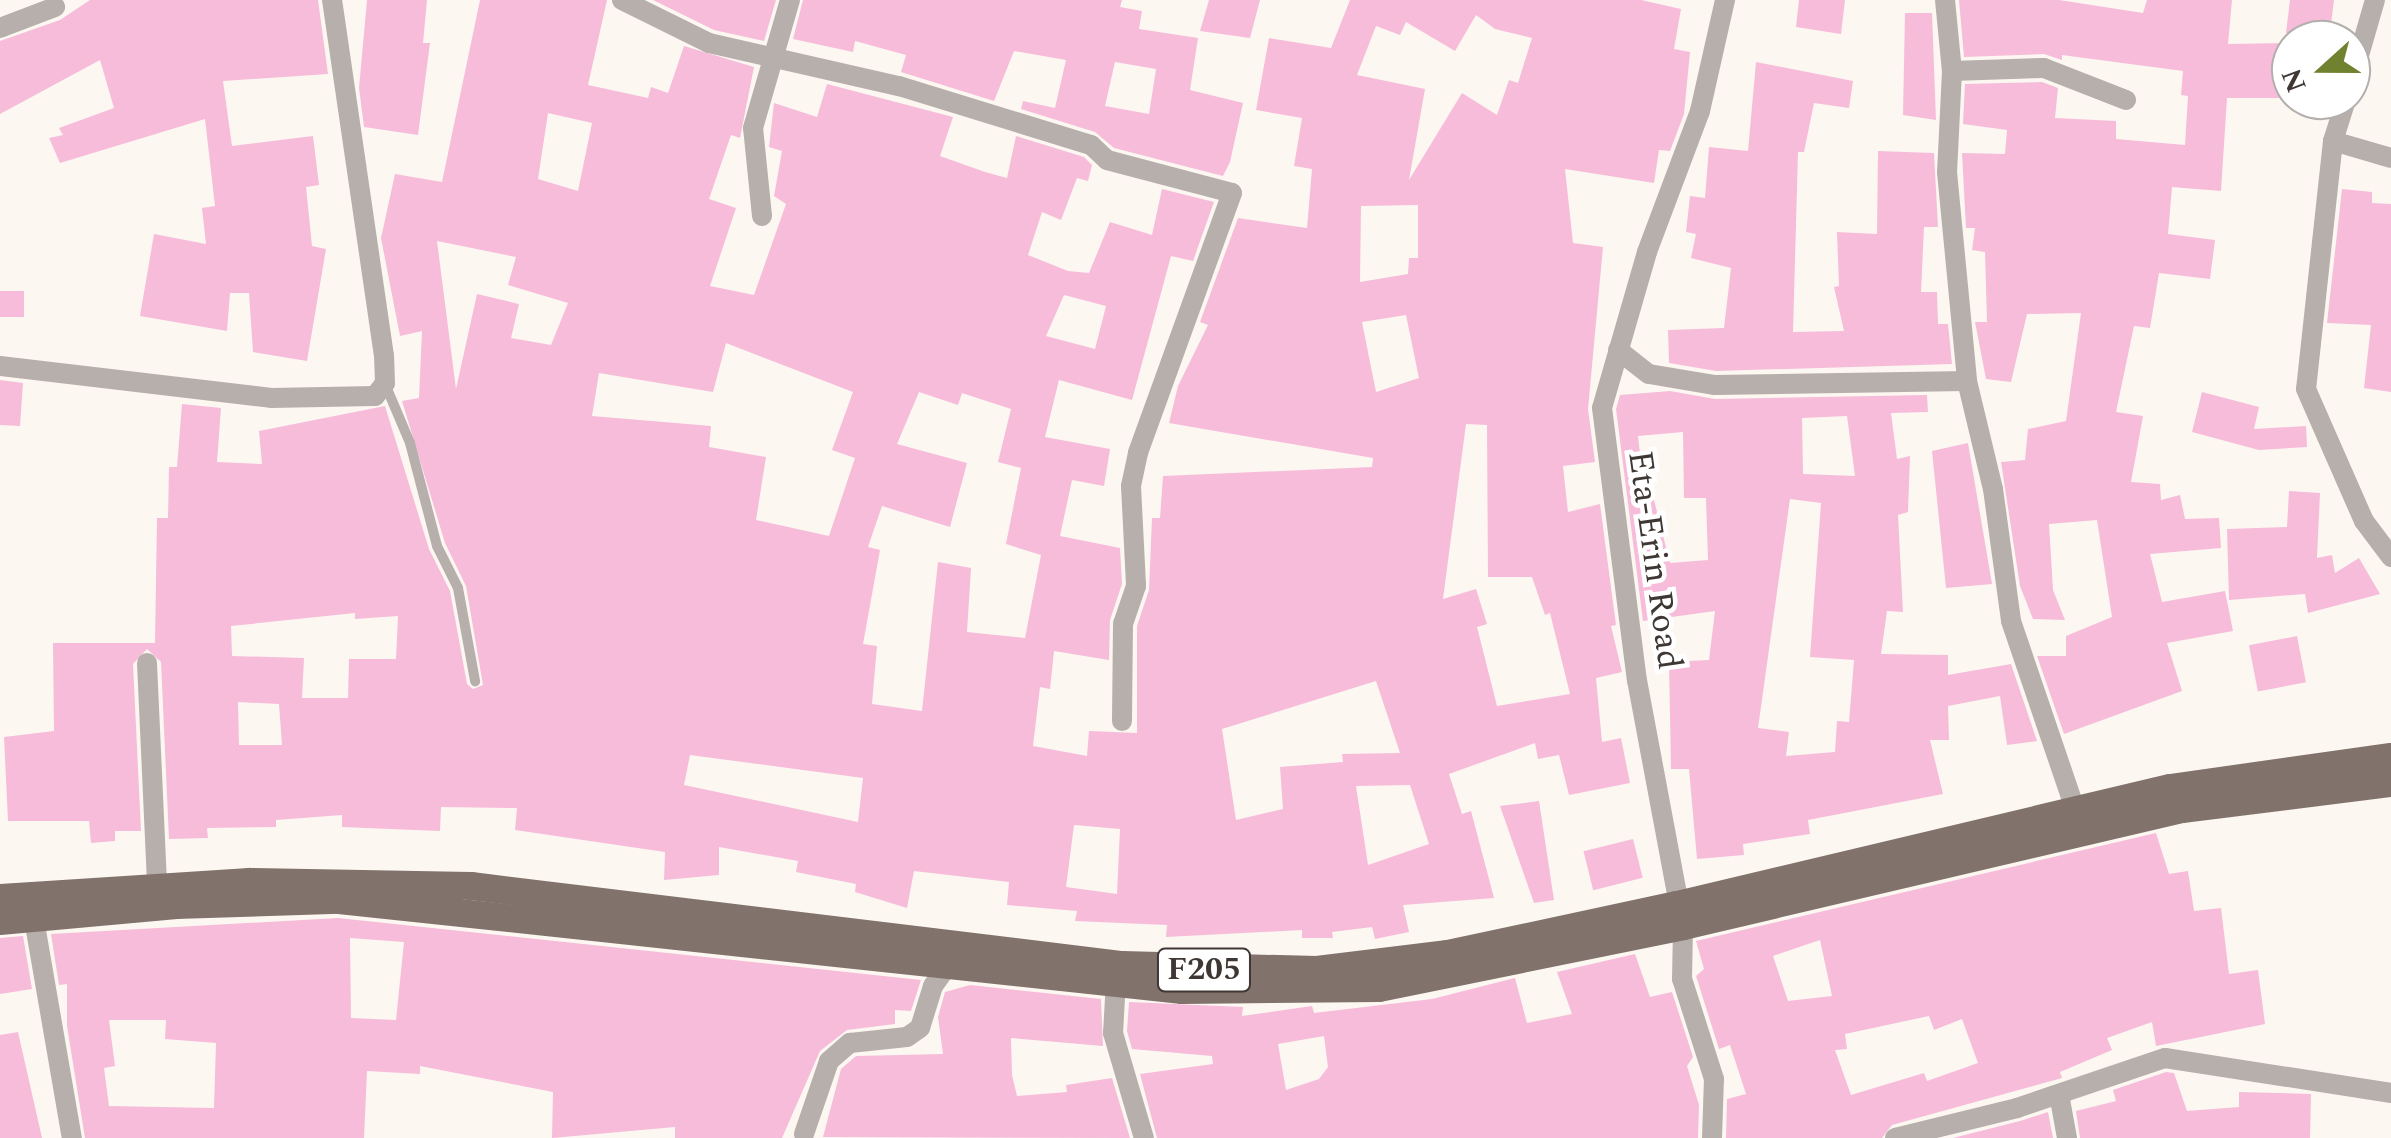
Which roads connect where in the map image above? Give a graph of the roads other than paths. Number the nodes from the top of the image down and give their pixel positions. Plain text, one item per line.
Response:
1 (332, 0) edge
2 (622, 0) edge
3 (790, 0) edge
4 (1725, 0) edge
5 (1945, 0) edge
6 (55, 6) dead end
7 (0, 28) edge
8 (771, 52) junction
9 (1952, 71) junction
10 (2126, 100) dead end
11 (2340, 120) edge
12 (2333, 141) junction
13 (2391, 158) edge
14 (762, 216) dead end
15 (1618, 350) junction
16 (0, 366) edge
17 (1967, 381) junction
18 (384, 383) junction
19 (2391, 557) edge
20 (147, 663) dead end
21 (475, 681) dead end
22 (1122, 721) dead end
23 (2391, 756) edge
24 (2391, 783) edge
25 (2075, 809) junction
26 (157, 886) junction
27 (0, 898) edge
28 (1680, 916) junction
29 (34, 918) junction
30 (0, 922) edge
31 (948, 965) junction
32 (1116, 980) junction
33 (2391, 1093) edge
34 (2059, 1094) junction
35 (804, 1134) dead end
36 (72, 1138) edge
37 (1144, 1138) edge
38 (1712, 1138) edge
39 (1895, 1138) edge
40 (2067, 1138) edge

1 - 18 street
2 - 8 street
3 - 8 street
4 - 15 street, Eta-Erin Road
5 - 9 street
6 - 7 street
8 - 14 street
8 - 22 street
9 - 10 street
9 - 17 street
11 - 12 street
12 - 13 street
12 - 19 street
15 - 17 street
15 - 28 street, Eta-Erin Road
16 - 18 street
17 - 25 street
18 - 21 lane
20 - 26 street
23 - 25 main road, F205
24 - 28 main road, F205
25 - 28 main road, F205
26 - 27 main road, F205
26 - 28 main road, F205
28 - 32 main road, F205
28 - 38 street, Eta-Erin Road
29 - 30 main road, F205
29 - 31 main road, F205
29 - 36 street
31 - 32 main road, F205
31 - 35 street
32 - 37 street
33 - 34 street
34 - 39 street
34 - 40 street

